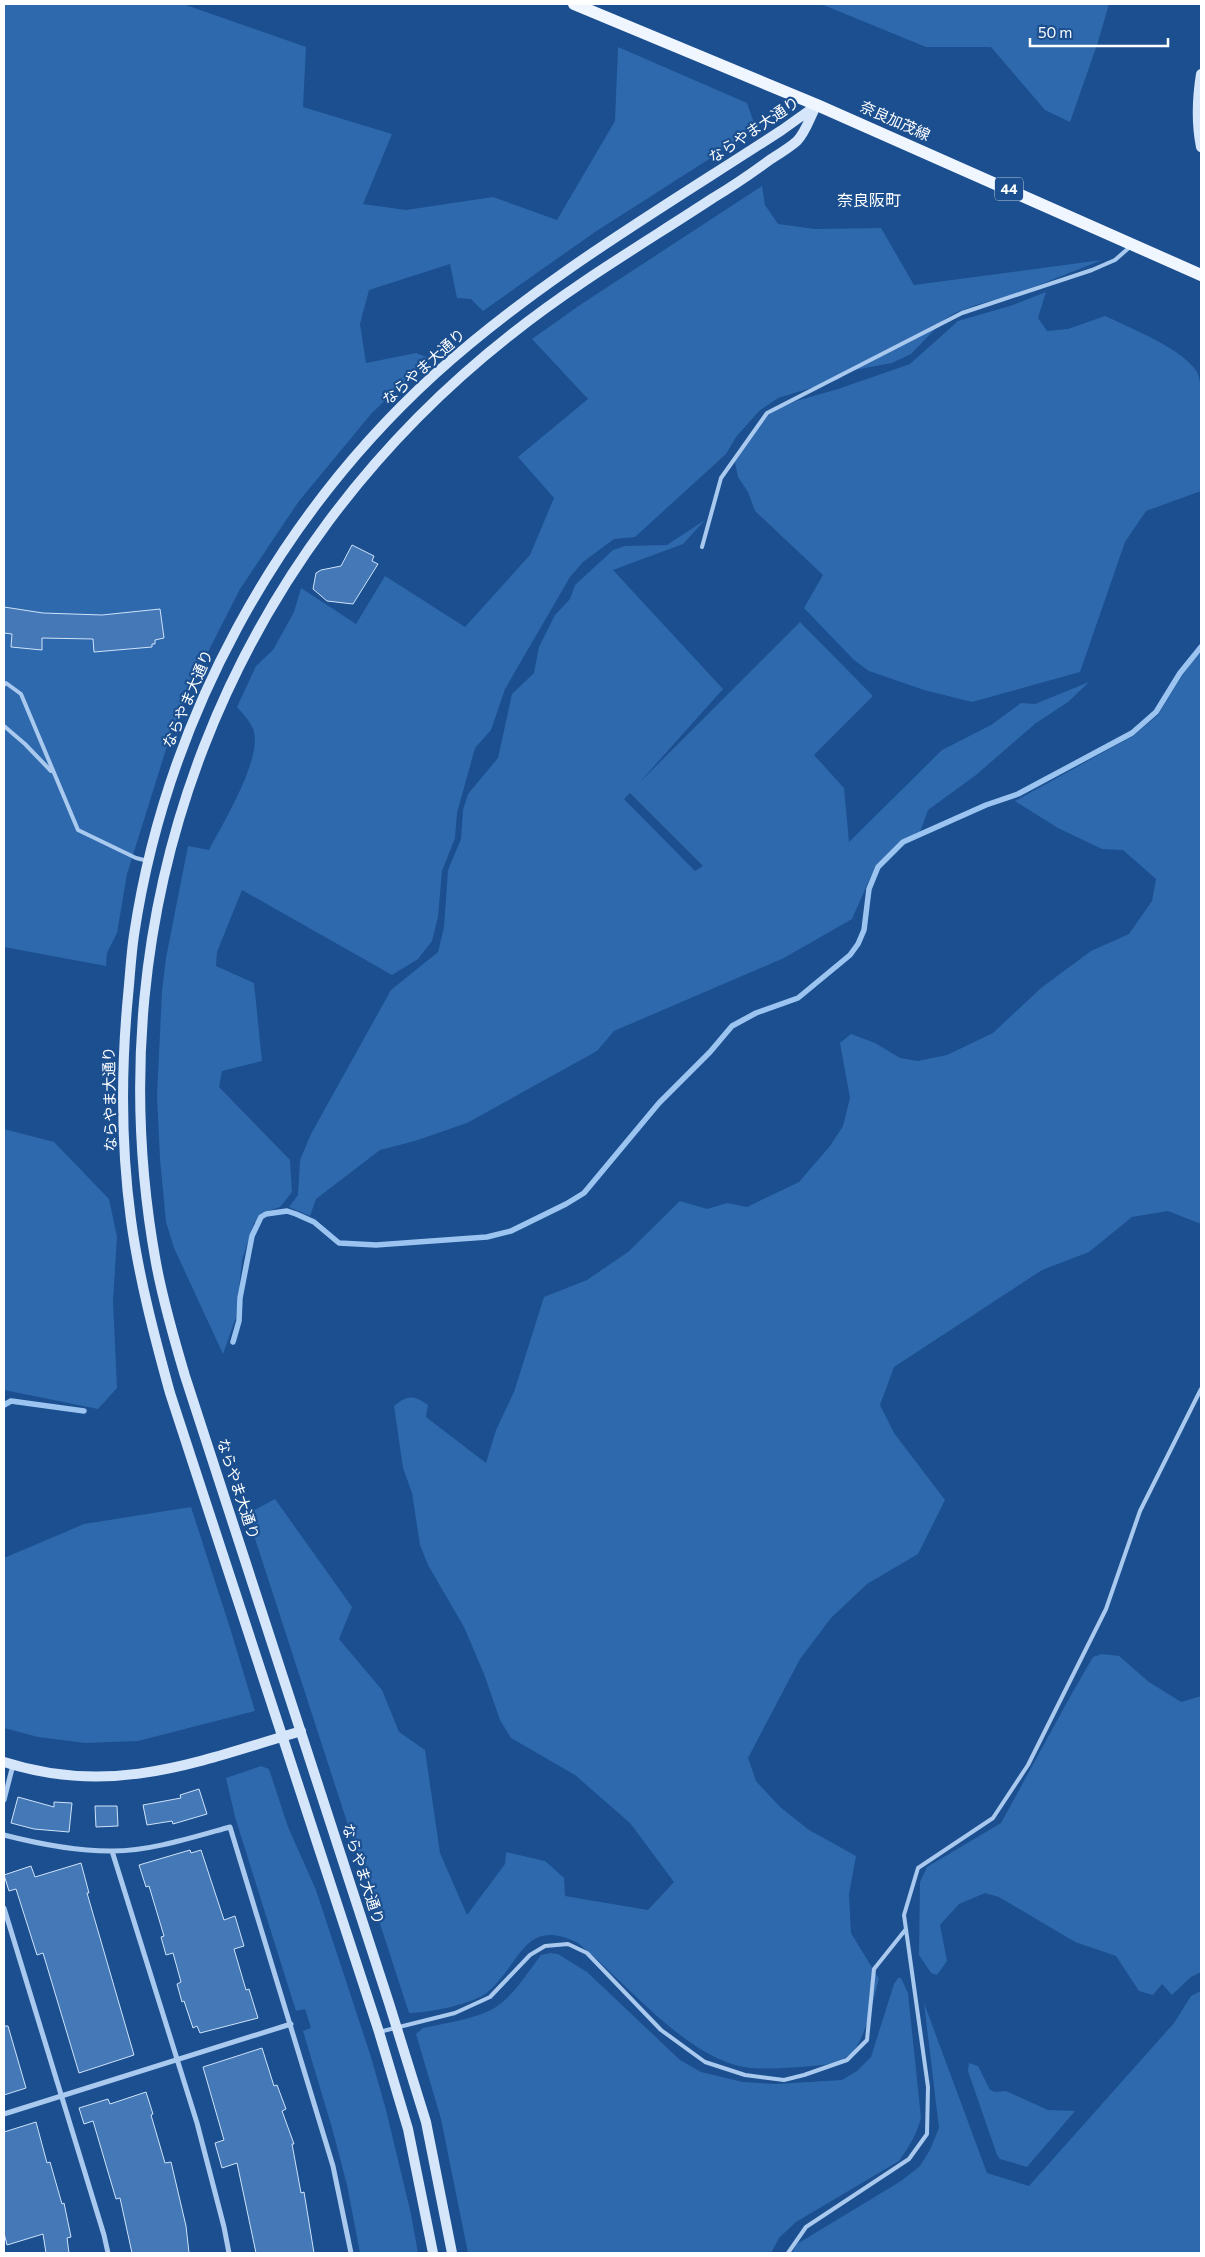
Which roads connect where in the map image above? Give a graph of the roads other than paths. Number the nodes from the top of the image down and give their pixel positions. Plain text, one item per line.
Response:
1 (574, 4) edge
2 (1201, 74) edge
3 (817, 105) junction
4 (1201, 147) edge
5 (1133, 244) junction
6 (1201, 275) edge
7 (702, 546) dead end
8 (4, 685) edge
9 (4, 726) edge
10 (53, 773) junction
11 (149, 861) junction
12 (1201, 1389) edge
13 (301, 1731) junction
14 (282, 1736) junction
15 (8, 1763) edge
16 (4, 1800) edge
17 (4, 1835) edge
18 (112, 1851) junction
19 (4, 1908) edge
20 (906, 1929) junction
21 (291, 2024) junction
22 (396, 2027) junction
23 (380, 2032) junction
24 (177, 2060) junction
25 (62, 2095) junction
26 (4, 2114) edge
27 (108, 2253) edge
28 (229, 2253) edge
29 (351, 2253) edge
30 (433, 2253) edge
31 (452, 2253) edge
32 (788, 2253) edge

1 - 3 main road, 奈良加茂線 / 44
2 - 4 street
3 - 5 main road, 奈良加茂線 / 44
3 - 11 street, ならやま大通り
3 - 13 street, ならやま大通り
5 - 6 main road, 奈良加茂線 / 44
5 - 7 lane
8 - 10 lane
9 - 10 lane
10 - 11 lane
11 - 14 street, ならやま大通り
12 - 20 lane
13 - 14 street
13 - 22 street, ならやま大通り
14 - 15 street
14 - 23 street, ならやま大通り
15 - 16 street
17 - 18 street
18 - 21 street
18 - 24 street
19 - 25 street
20 - 22 lane
20 - 32 lane
21 - 24 street
21 - 29 street
22 - 23 lane
22 - 31 street, ならやま大通り
23 - 30 street, ならやま大通り
24 - 25 street
24 - 28 street
25 - 26 street
25 - 27 street

